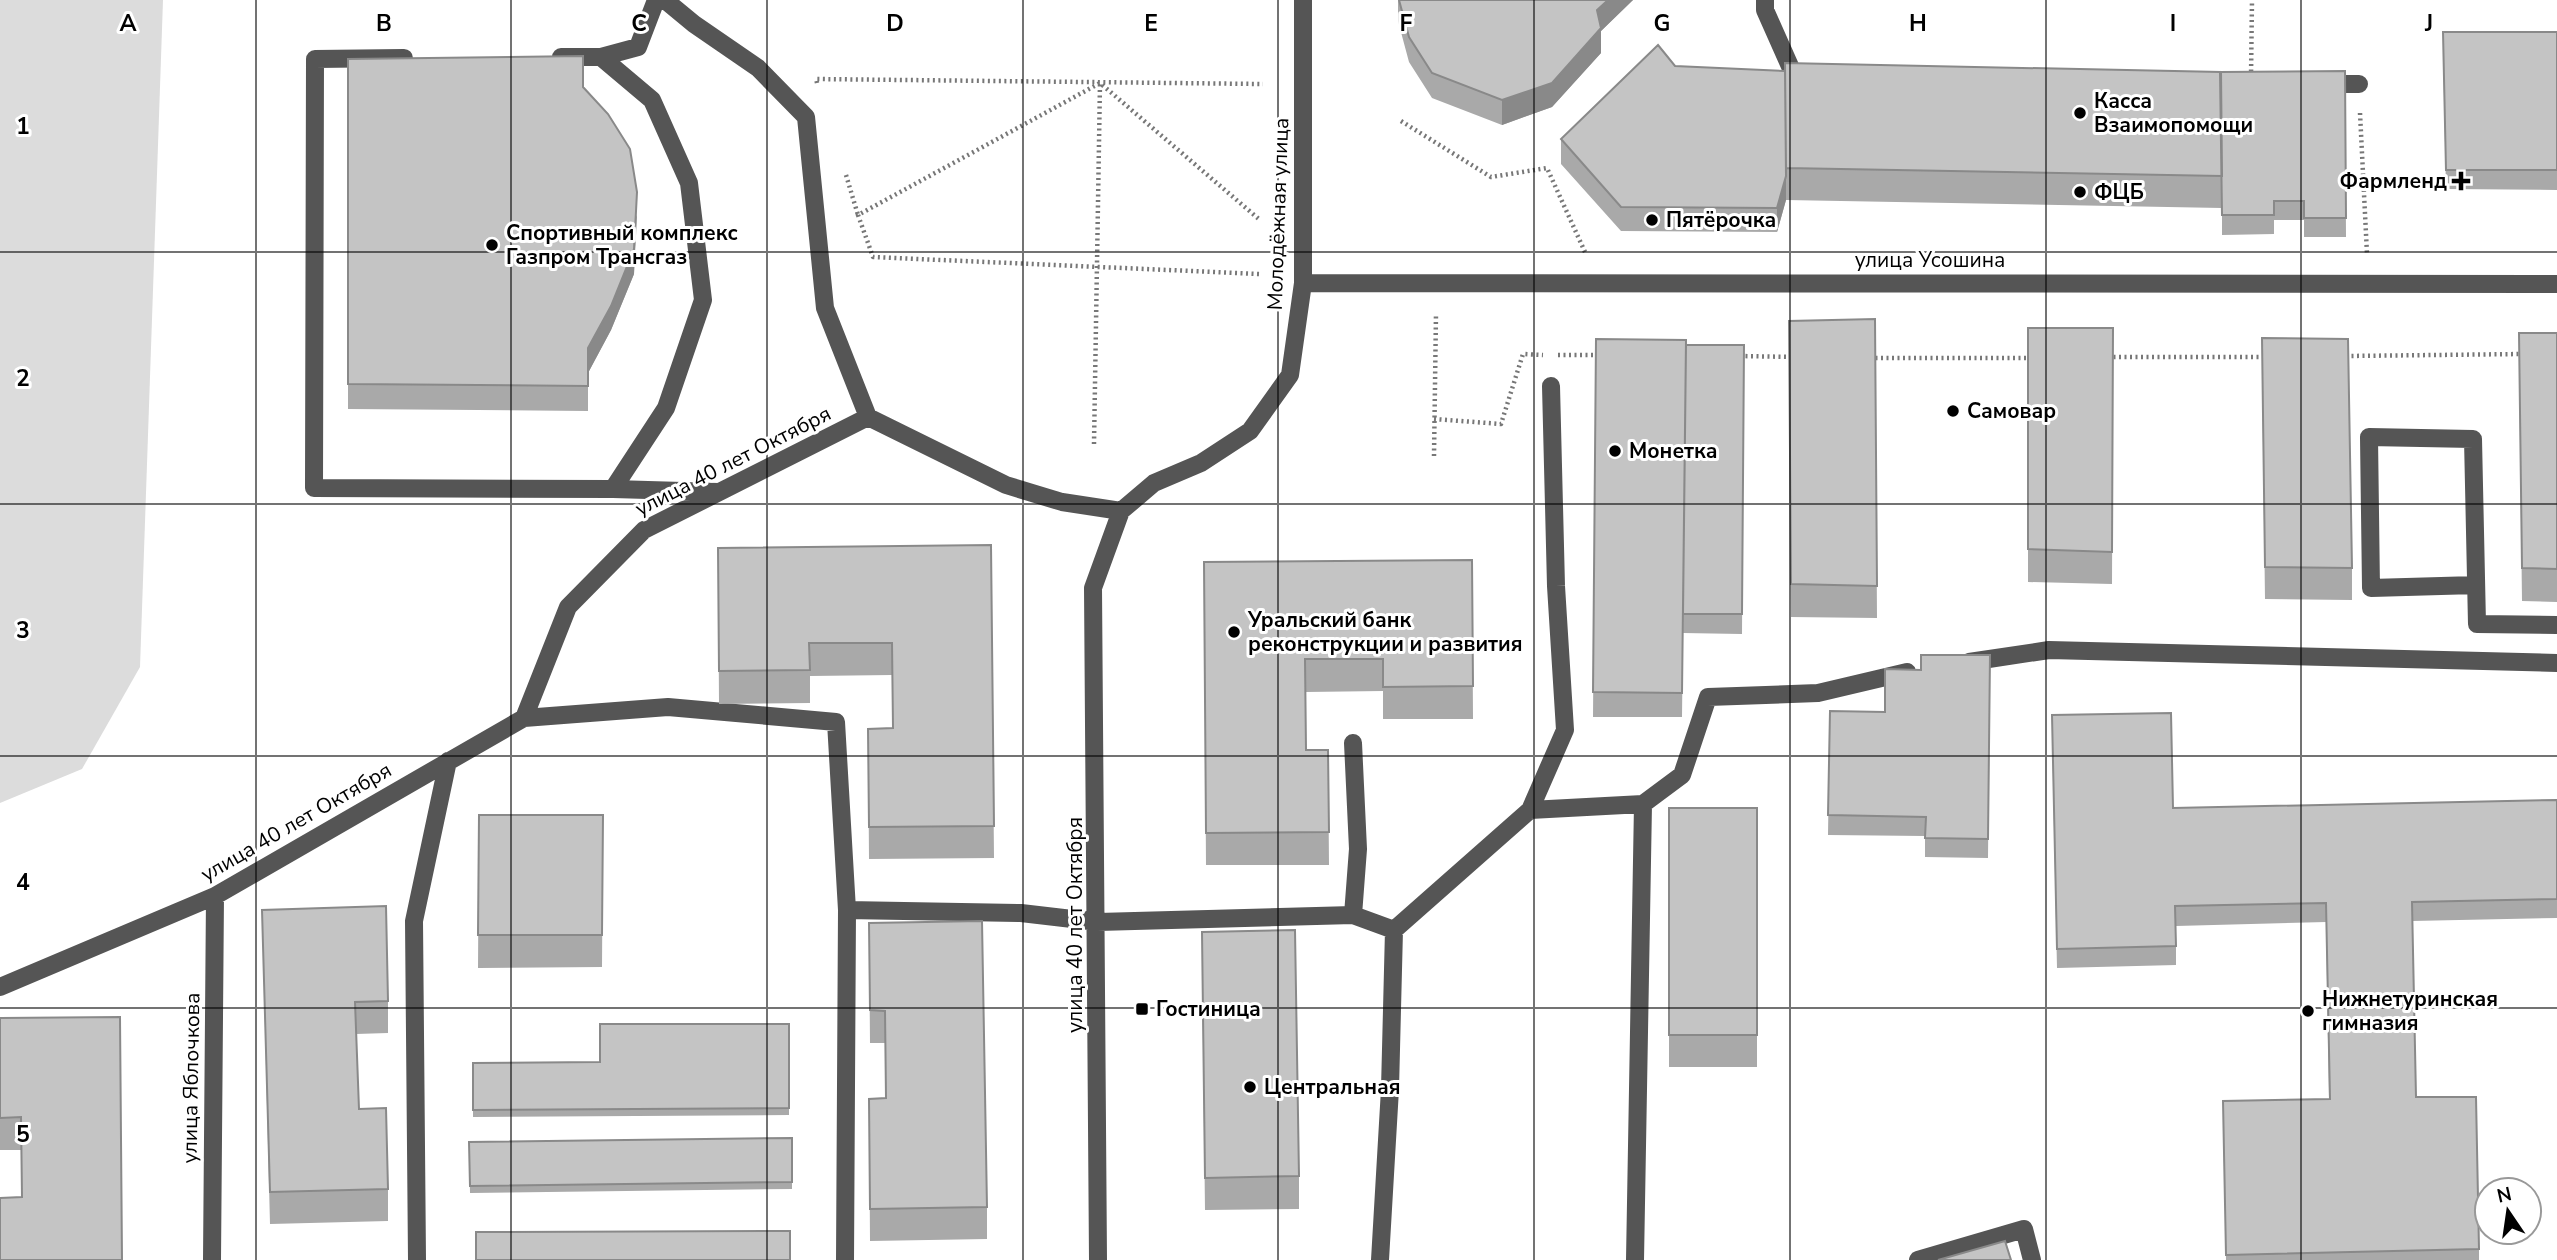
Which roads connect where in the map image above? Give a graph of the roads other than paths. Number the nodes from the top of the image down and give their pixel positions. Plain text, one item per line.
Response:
1 (656, 0) edge
2 (665, 0) edge
3 (1303, 0) edge
4 (1765, 0) edge
5 (547, 57) edge
6 (601, 57) junction
7 (424, 58) edge
8 (1817, 76) edge
9 (2359, 83) road end
10 (2305, 84) edge
11 (1303, 283) junction
12 (2557, 284) edge
13 (1551, 386) dead end
14 (868, 417) junction
15 (613, 489) junction
16 (718, 492) junction
17 (1121, 511) junction
18 (2476, 585) junction
19 (2557, 625) edge
20 (2557, 663) edge
21 (1956, 664) edge
22 (1930, 669) edge
23 (524, 718) junction
24 (1353, 743) dead end
25 (448, 761) junction
26 (1643, 804) junction
27 (1531, 810) junction
28 (215, 896) junction
29 (847, 910) junction
30 (1353, 915) junction
31 (1098, 922) junction
32 (1394, 930) junction
33 (0, 987) edge
34 (212, 1260) edge
35 (417, 1260) edge
36 (845, 1260) edge
37 (1098, 1260) edge
38 (1380, 1260) edge
39 (1635, 1260) edge
40 (1918, 1260) edge
41 (2032, 1260) edge

1 - 6 street
2 - 14 street
3 - 11 street, Молодёжная улица
4 - 8 street
5 - 6 street
6 - 15 street
7 - 15 street
9 - 10 street
11 - 12 street, улица Усошина
11 - 17 street, Молодёжная улица
13 - 27 street
14 - 16 street, улица 40 лет Октября
14 - 17 street
15 - 16 street
16 - 23 street, улица 40 лет Октября
17 - 31 street, улица 40 лет Октября
18 - 18 street
18 - 19 street
20 - 21 street
22 - 26 street
23 - 25 street, улица 40 лет Октября
23 - 29 street
24 - 30 street
25 - 28 street, улица 40 лет Октября
25 - 35 street
26 - 27 street
26 - 39 street
27 - 32 street
28 - 33 street, улица 40 лет Октября
28 - 34 street, улица Яблочкова
29 - 31 street
29 - 36 street
30 - 31 street
30 - 32 street
31 - 37 street, улица 40 лет Октября
32 - 38 street
40 - 41 street

